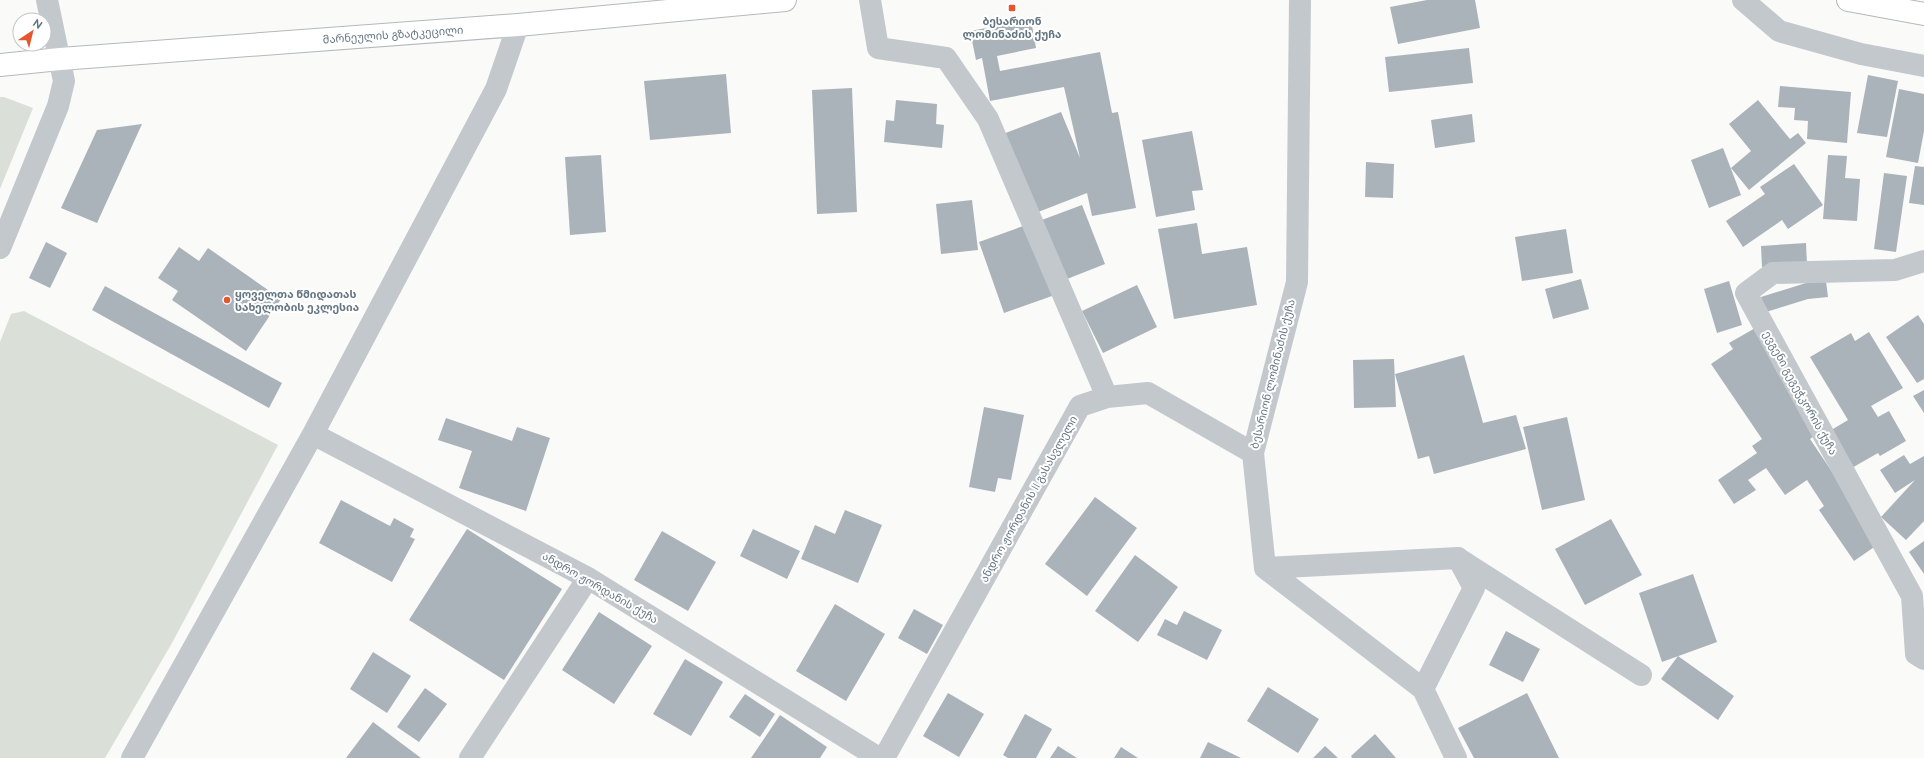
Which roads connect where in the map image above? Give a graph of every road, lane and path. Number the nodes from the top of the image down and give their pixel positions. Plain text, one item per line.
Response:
1 (48, 0) edge
2 (785, 0) edge
3 (870, 0) edge
4 (1300, 0) edge
5 (1743, 0) edge
6 (1848, 0) edge
7 (1924, 14) edge
8 (518, 26) junction
9 (60, 59) junction
10 (0, 65) edge
11 (1924, 66) edge
12 (0, 248) edge
13 (1924, 262) edge
14 (1107, 397) junction
15 (313, 434) junction
16 (1253, 453) junction
17 (1458, 558) junction
18 (1265, 568) junction
19 (588, 578) junction
20 (1918, 594) edge
21 (1924, 659) edge
22 (1641, 675) dead end
23 (1423, 689) junction
24 (132, 758) edge
25 (470, 758) edge
26 (879, 758) edge
27 (884, 758) edge
28 (1456, 758) edge

1 - 9 street
2 - 8 highway, მარნეულის გზატკეცილი
3 - 14 street
4 - 16 street, ბესარიონ ლომინაძის ქუჩა
5 - 11 street
6 - 7 highway
8 - 9 highway, მარნეულის გზატკეცილი
8 - 15 street
9 - 10 highway, მარნეულის გზატკეცილი
9 - 12 street
13 - 20 street, ევგენი გეგეჭკორის ქუჩა
14 - 16 street, ანდრო ჟორდანის II გასასვლელი
14 - 27 street, ანდრო ჟორდანის II გასასვლელი
15 - 19 street, ანდრო ჟორდანის ქუჩა
15 - 24 street
16 - 18 street, ბესარიონ ლომინაძის ქუჩა
17 - 18 street
17 - 22 street
17 - 23 street
18 - 23 street
19 - 25 street
19 - 26 street, ანდრო ჟორდანის ქუჩა
20 - 21 street, ევგენი გეგეჭკორის ქუჩა
23 - 28 street

